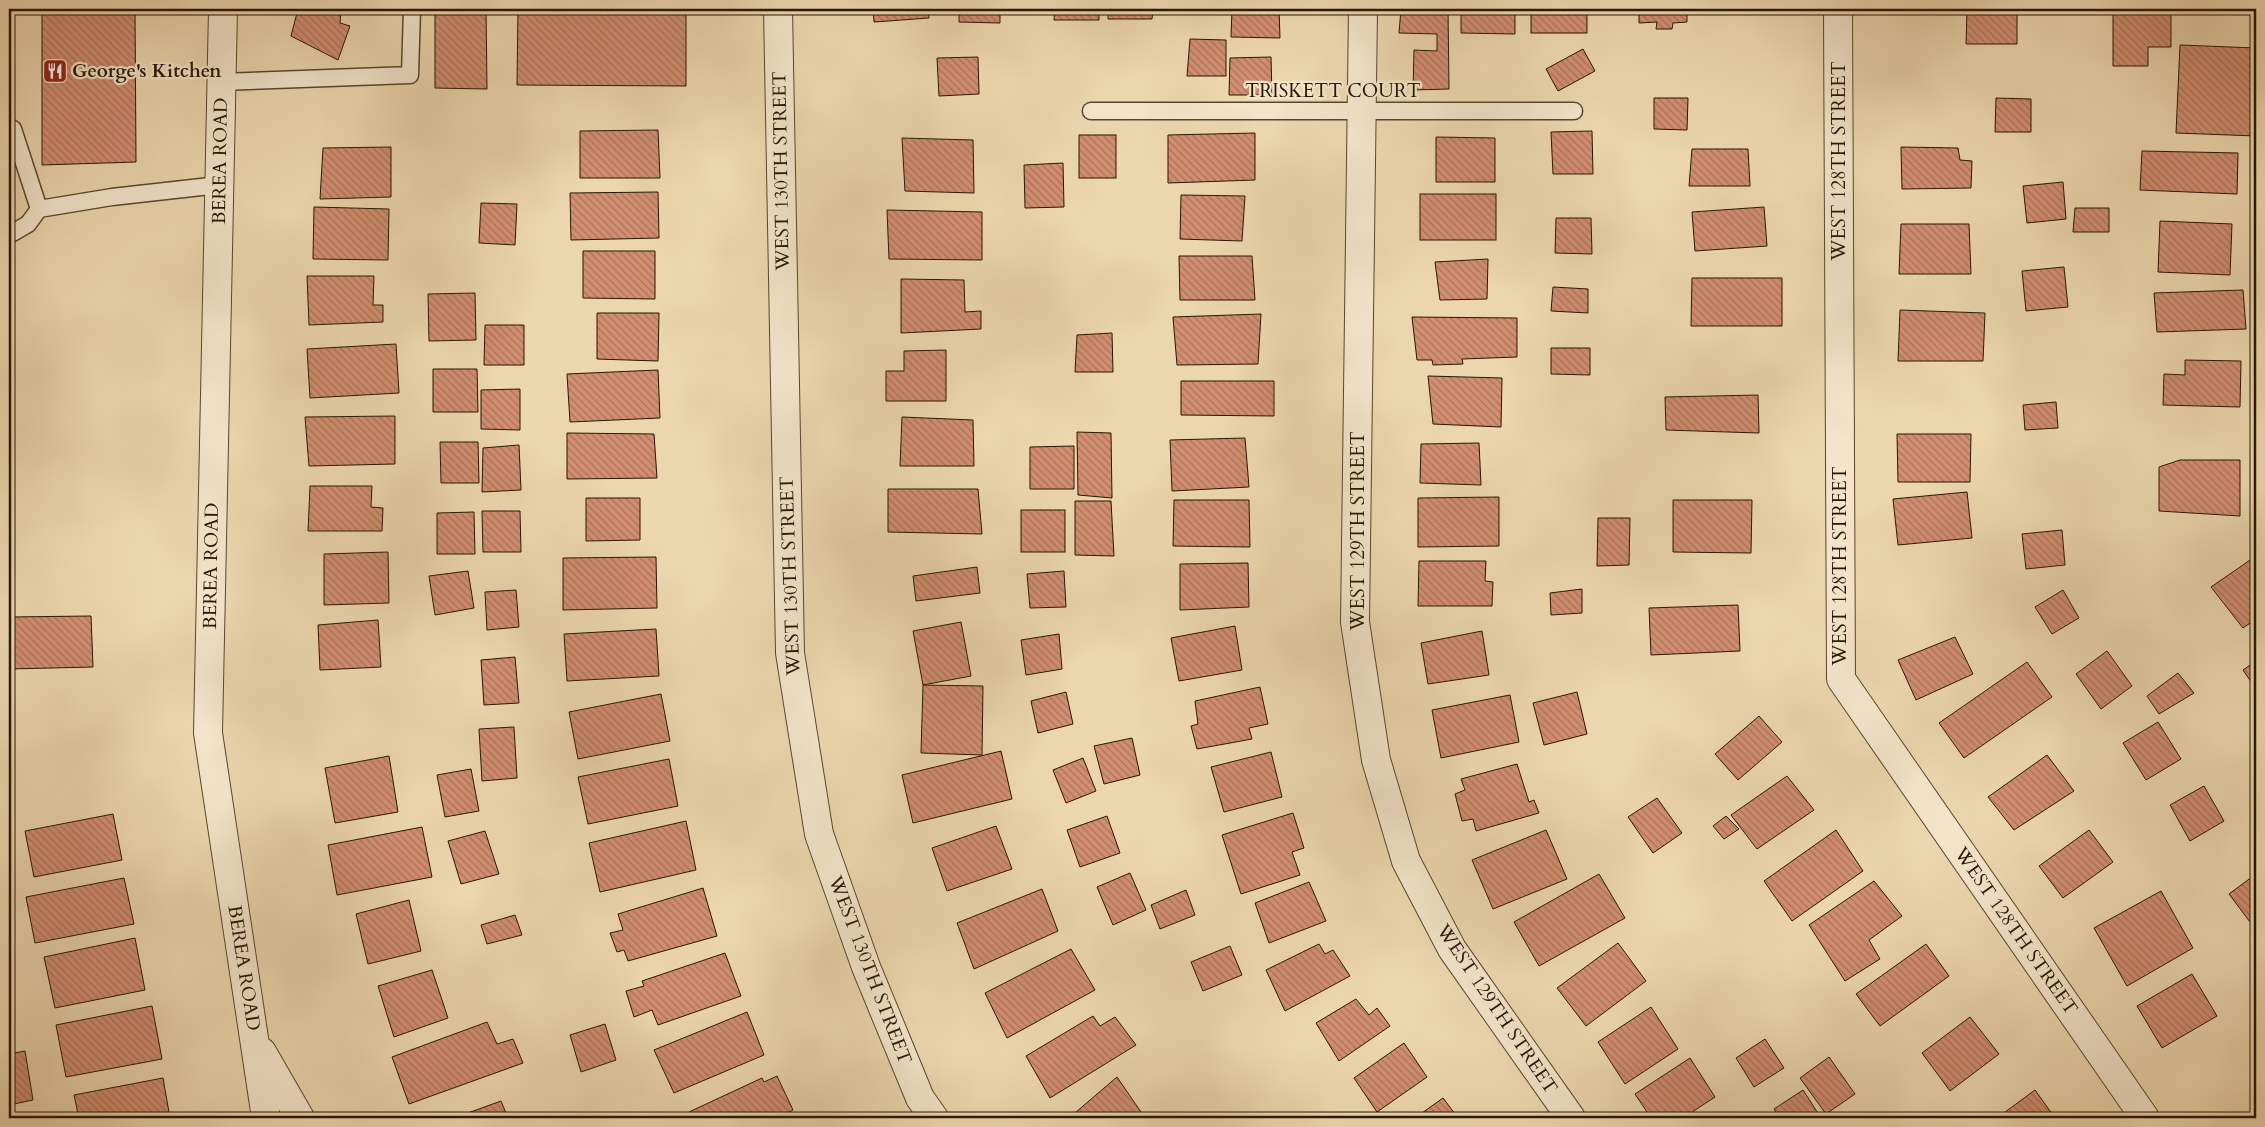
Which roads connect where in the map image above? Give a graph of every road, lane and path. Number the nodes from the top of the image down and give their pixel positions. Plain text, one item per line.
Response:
1 (223, 9) edge
2 (412, 9) edge
3 (778, 9) edge
4 (1362, 9) edge
5 (1838, 9) edge
6 (221, 82) junction
7 (1091, 111) dead end
8 (1361, 111) junction
9 (1574, 111) dead end
10 (9, 127) edge
11 (219, 185) junction
12 (40, 209) junction
13 (9, 235) edge
14 (254, 1037) junction
15 (266, 1118) edge
16 (300, 1118) edge
17 (934, 1118) edge
18 (1570, 1118) edge
19 (2145, 1118) edge

1 - 6 street, BEREA ROAD
2 - 6 lane
3 - 17 street, WEST 130TH STREET
4 - 8 street, WEST 129TH STREET
5 - 19 street, WEST 128TH STREET
6 - 11 street, BEREA ROAD
7 - 8 lane, TRISKETT COURT
8 - 9 lane, TRISKETT COURT
8 - 18 street, WEST 129TH STREET
10 - 12 lane
11 - 12 lane
11 - 14 street, BEREA ROAD
12 - 13 lane
14 - 15 street, BEREA ROAD
14 - 16 street

